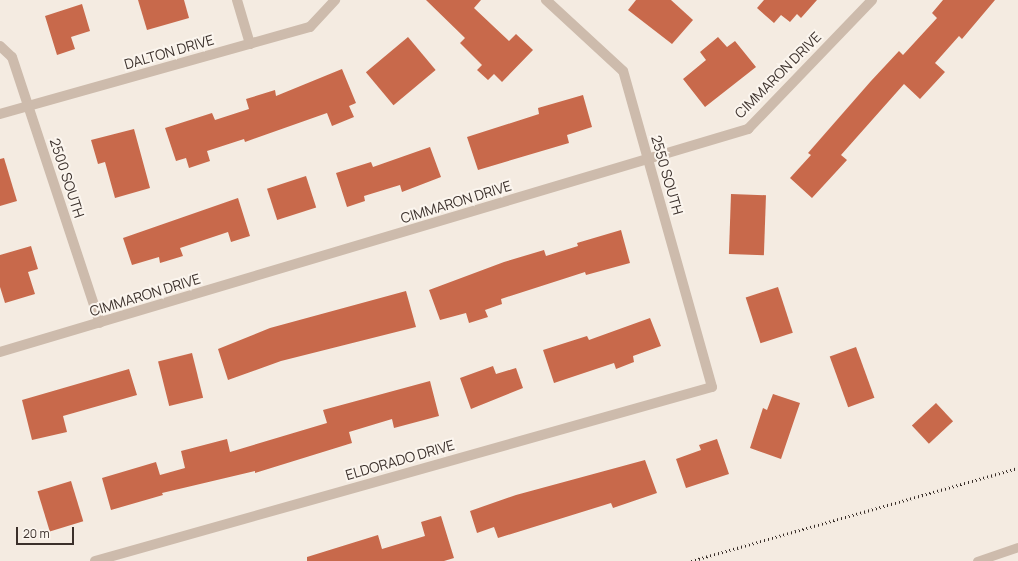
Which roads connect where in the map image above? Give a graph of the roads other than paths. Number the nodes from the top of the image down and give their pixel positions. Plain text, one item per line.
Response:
1 (237, 0) edge
2 (335, 0) edge
3 (546, 0) edge
4 (872, 0) edge
5 (250, 44) junction
6 (0, 46) edge
7 (29, 107) junction
8 (0, 114) edge
9 (648, 159) junction
10 (100, 324) junction
11 (0, 352) edge
12 (712, 387) joint
13 (1018, 547) edge
14 (95, 561) edge
15 (977, 561) edge

1 - 5 street
2 - 5 street, DALTON DRIVE
3 - 9 street, 2550 SOUTH
4 - 9 street, CIMMARON DRIVE
5 - 7 street, DALTON DRIVE
6 - 7 street, 2500 SOUTH
7 - 8 street, DALTON DRIVE
7 - 10 street, 2500 SOUTH
9 - 10 street, CIMMARON DRIVE
9 - 12 street, 2550 SOUTH
10 - 11 street, CIMMARON DRIVE
12 - 14 street, ELDORADO DRIVE
13 - 15 lane

